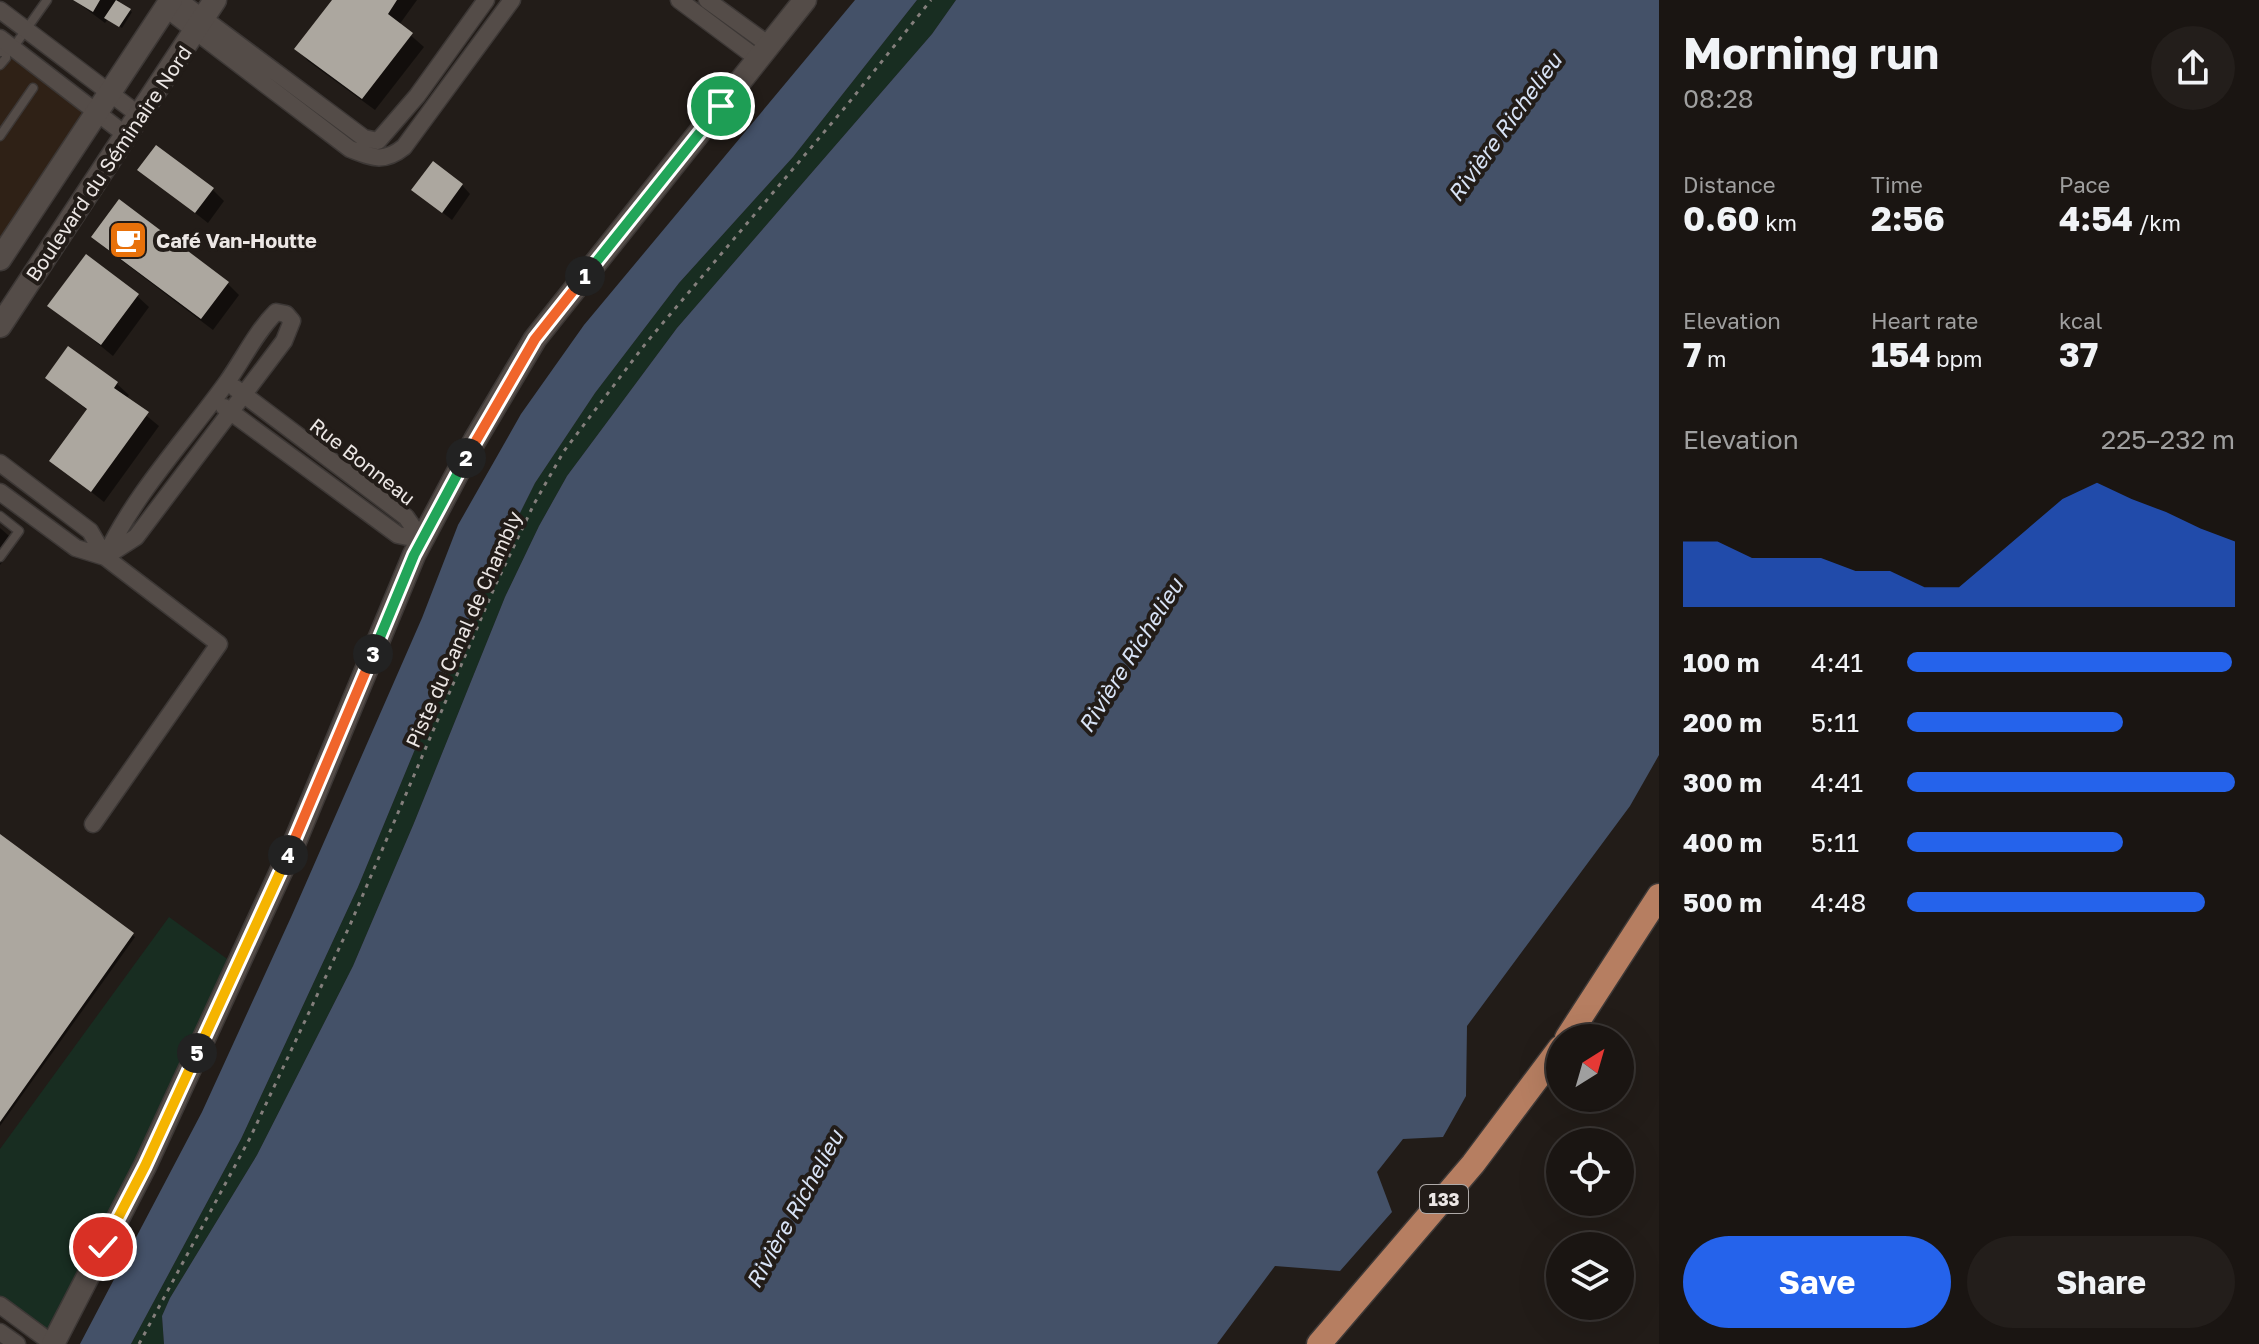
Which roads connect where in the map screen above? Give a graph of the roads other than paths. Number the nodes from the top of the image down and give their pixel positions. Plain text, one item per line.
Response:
1 (47, 0) edge
2 (512, 0) edge
3 (679, 0) edge
4 (707, 0) edge
5 (805, 0) edge
6 (485, 1) edge
7 (169, 2) edge
8 (0, 10) edge
9 (500, 15) junction
10 (205, 16) edge
11 (27, 29) junction
12 (6, 47) edge
13 (764, 52) junction
14 (252, 64) junction
15 (0, 65) edge
16 (33, 88) dead end
17 (110, 92) junction
18 (417, 96) junction
19 (431, 107) junction
20 (97, 112) junction
21 (139, 115) junction
22 (126, 135) junction
23 (0, 136) edge
24 (378, 141) junction
25 (392, 156) junction
26 (0, 259) edge
27 (0, 326) edge
28 (227, 381) junction
29 (243, 394) junction
30 (214, 399) junction
31 (231, 412) junction
32 (0, 463) edge
33 (164, 466) junction
34 (181, 477) junction
35 (33, 488) junction
36 (0, 492) edge
37 (25, 511) junction
38 (0, 516) edge
39 (19, 531) junction
40 (422, 540) junction
41 (0, 557) edge
42 (105, 557) junction
43 (93, 824) dead end
44 (1659, 896) edge
45 (1576, 1024) edge
46 (1546, 1067) edge
47 (0, 1305) edge
48 (0, 1332) edge
49 (17, 1344) edge
50 (53, 1344) edge
51 (1319, 1344) edge

1 - 11 lane
2 - 9 street
3 - 13 street
4 - 13 street
5 - 13 street
6 - 9 street
6 - 18 street
7 - 10 street
7 - 17 street, Boulevard du Séminaire Nord
8 - 11 street
9 - 19 street
10 - 14 street
10 - 21 street, Boulevard du Séminaire Nord
11 - 12 lane
11 - 17 street
12 - 15 lane
12 - 20 street
13 - 40 street
14 - 24 street
14 - 25 street
16 - 23 lane
17 - 20 street, Boulevard du Séminaire Nord
17 - 21 street
18 - 19 street
18 - 24 street
19 - 25 street
20 - 22 street
20 - 26 street, Boulevard du Séminaire Nord
21 - 22 street, Boulevard du Séminaire Nord
22 - 27 street, Boulevard du Séminaire Nord
24 - 25 street
28 - 29 street, Rue Bonneau
28 - 29 street
28 - 30 street
29 - 31 street
29 - 40 street, Rue Bonneau
30 - 31 street, Rue Bonneau
30 - 33 street
31 - 34 street
31 - 40 street, Rue Bonneau
32 - 35 street
33 - 34 street
33 - 42 street
34 - 42 street
35 - 37 street
35 - 42 street
36 - 37 street
37 - 39 lane
37 - 42 street
38 - 39 lane
39 - 41 lane
40 - 50 street
42 - 43 street
44 - 45 main road
46 - 51 main road, 133
47 - 50 street
48 - 49 street

